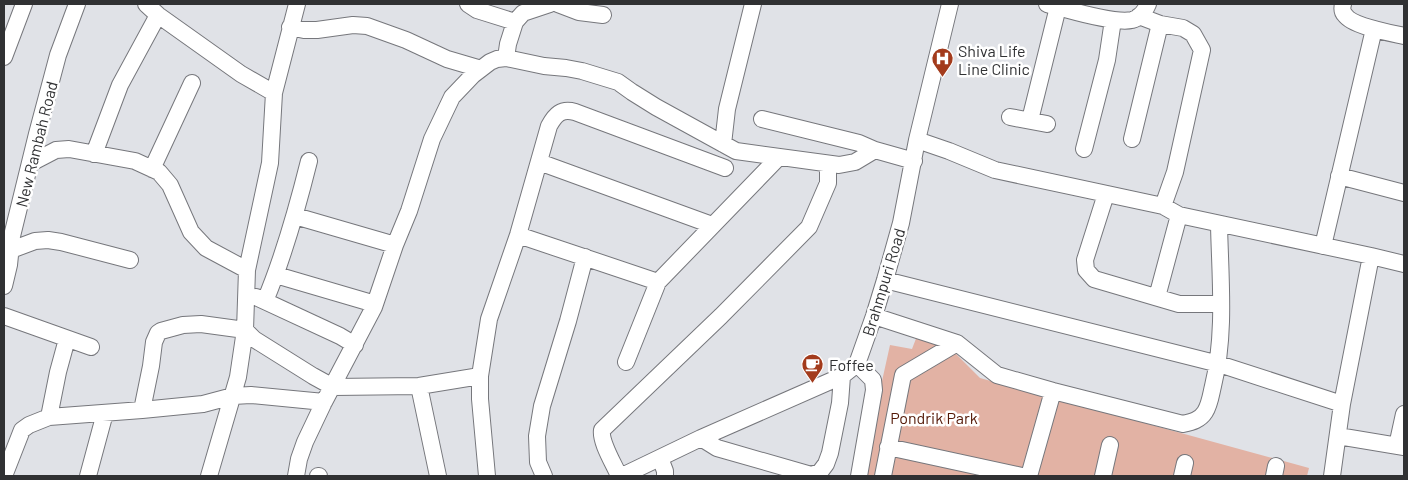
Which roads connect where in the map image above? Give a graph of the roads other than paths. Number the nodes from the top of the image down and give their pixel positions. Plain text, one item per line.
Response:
1 (24, 4) edge
2 (77, 4) edge
3 (297, 4) edge
4 (468, 4) edge
5 (550, 4) edge
6 (558, 4) edge
7 (753, 4) edge
8 (950, 4) edge
9 (1343, 4) edge
10 (1052, 5) edge
11 (152, 9) edge
12 (1143, 10) edge
13 (603, 15) dead end
14 (1113, 20) junction
15 (515, 22) junction
16 (1160, 24) junction
17 (290, 27) junction
18 (1374, 29) junction
19 (1404, 36) edge
20 (4, 56) edge
21 (506, 58) junction
22 (481, 69) junction
23 (192, 83) dead end
24 (274, 93) junction
25 (1010, 117) dead end
26 (762, 119) dead end
27 (1030, 120) junction
28 (1047, 124) dead end
29 (1132, 139) dead end
30 (918, 140) junction
31 (723, 144) junction
32 (1084, 149) dead end
33 (875, 150) junction
34 (94, 154) junction
35 (779, 157) junction
36 (309, 161) dead end
37 (914, 161) junction
38 (539, 162) junction
39 (31, 163) junction
40 (828, 164) junction
41 (725, 168) dead end
42 (152, 169) junction
43 (1339, 176) junction
44 (1404, 193) edge
45 (1106, 194) junction
46 (1164, 206) junction
47 (1179, 215) junction
48 (295, 216) junction
49 (1219, 224) junction
50 (712, 225) junction
51 (518, 235) junction
52 (9, 240) edge
53 (395, 246) junction
54 (1323, 246) junction
55 (1371, 256) junction
56 (585, 257) junction
57 (130, 260) dead end
58 (1404, 264) edge
59 (247, 270) junction
60 (276, 275) junction
61 (885, 280) junction
62 (658, 282) junction
63 (4, 286) edge
64 (247, 293) junction
65 (1157, 297) junction
66 (265, 301) junction
67 (375, 304) junction
68 (1221, 304) junction
69 (4, 316) edge
70 (874, 316) junction
71 (245, 330) junction
72 (67, 339) junction
73 (957, 343) junction
74 (355, 345) junction
75 (91, 347) dead end
76 (626, 362) dead end
77 (857, 364) junction
78 (1219, 364) junction
79 (480, 376) junction
80 (842, 376) junction
81 (419, 386) junction
82 (333, 387) junction
83 (1053, 391) junction
84 (233, 396) junction
85 (324, 402) junction
86 (1342, 404) junction
87 (142, 410) junction
88 (105, 413) junction
89 (1404, 414) edge
90 (49, 417) junction
91 (1338, 436) junction
92 (701, 438) junction
93 (1110, 445) dead end
94 (1401, 446) edge
95 (888, 447) junction
96 (660, 458) junction
97 (301, 475) edge
98 (4, 476) edge
99 (88, 476) edge
100 (209, 476) edge
101 (438, 476) edge
102 (487, 476) edge
103 (544, 476) edge
104 (620, 476) edge
105 (665, 476) edge
106 (859, 476) edge
107 (882, 476) edge
108 (1022, 476) edge
109 (1029, 476) edge
110 (1104, 476) edge
111 (1332, 476) edge

1 - 20 street
2 - 39 street, New Rambah Road
3 - 17 street
4 - 15 street
5 - 15 street
6 - 13 street
7 - 31 street
8 - 30 street, Brahmpuri Road
9 - 18 street
10 - 14 street
10 - 27 street
11 - 24 street
11 - 34 street
12 - 14 street
12 - 16 street
14 - 32 street
15 - 21 street
16 - 29 street
16 - 46 street
17 - 22 street
17 - 24 street
18 - 19 street
18 - 43 street
21 - 22 street
21 - 31 street
22 - 53 street
23 - 42 street
24 - 59 street
25 - 27 street
26 - 33 street
27 - 28 street
30 - 37 street, Brahmpuri Road
30 - 45 street
31 - 35 street
33 - 37 street
33 - 40 street
34 - 39 street
34 - 42 street
35 - 40 street
35 - 50 street
36 - 48 street
37 - 61 street, Brahmpuri Road
38 - 41 street
38 - 50 street
38 - 51 street
39 - 52 street, New Rambah Road
40 - 104 street
42 - 59 street
43 - 44 street
43 - 54 street
45 - 46 street
45 - 65 street
46 - 47 street
47 - 49 street
47 - 65 street
48 - 53 street
48 - 60 street
49 - 54 street
49 - 68 street
50 - 62 street
51 - 56 street
51 - 79 street
52 - 57 street
52 - 63 street, New Rambah Road
53 - 67 street
54 - 55 street
55 - 58 street
55 - 86 street
56 - 62 street
56 - 103 street
59 - 64 street
60 - 66 street
60 - 67 street
61 - 70 street, Brahmpuri Road
61 - 78 street
62 - 76 street
64 - 66 street
64 - 71 street
65 - 68 street
66 - 74 street
67 - 74 street
68 - 78 street
69 - 72 street
70 - 73 street
70 - 77 street, Brahmpuri Road
71 - 82 street
71 - 84 street
71 - 87 street
72 - 75 street
72 - 90 street
73 - 83 street
73 - 95 street
74 - 82 street
77 - 80 street
77 - 106 street
78 - 83 street
78 - 86 street
79 - 81 street
79 - 102 street
80 - 92 street
80 - 92 street
81 - 82 street
81 - 101 street
82 - 85 street
83 - 109 street
84 - 85 street
84 - 87 street
84 - 100 street
85 - 97 street
86 - 91 street
87 - 88 street
88 - 90 street
88 - 99 street
89 - 94 street
90 - 98 street
91 - 94 street
91 - 111 street
92 - 96 street
93 - 110 street
95 - 107 street
95 - 108 street
96 - 104 street
96 - 105 street

